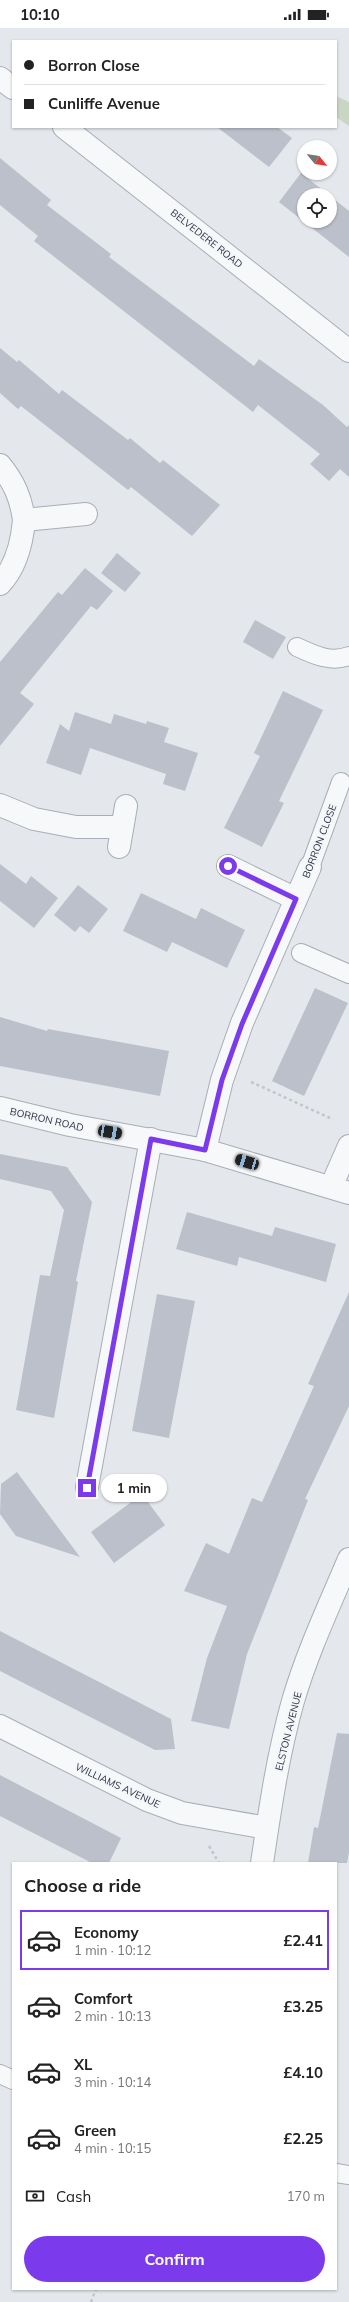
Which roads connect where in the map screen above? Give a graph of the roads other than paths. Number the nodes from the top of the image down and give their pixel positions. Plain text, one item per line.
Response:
1 (0, 78) edge
2 (12, 87) edge
3 (65, 128) edge
4 (349, 351) edge
5 (0, 465) edge
6 (86, 514) dead end
7 (24, 520) junction
8 (0, 584) edge
9 (297, 647) dead end
10 (349, 656) edge
11 (341, 782) dead end
12 (0, 805) edge
13 (126, 806) dead end
14 (228, 866) dead end
15 (310, 867) joint
16 (296, 899) junction
17 (301, 953) dead end
18 (349, 974) edge
19 (0, 1108) edge
20 (151, 1139) junction
21 (349, 1146) edge
22 (205, 1150) junction
23 (340, 1190) edge
24 (87, 1488) dead end
25 (349, 1559) edge
26 (0, 1726) edge
27 (267, 1828) junction
28 (262, 1862) edge
29 (0, 2074) edge
30 (12, 2080) edge
31 (337, 2174) edge
32 (349, 2175) edge

1 - 2 street
3 - 4 street, BELVEDERE ROAD
5 - 7 street
6 - 7 street
7 - 8 street
9 - 10 lane
11 - 15 lane, BORRON CLOSE
12 - 13 street
14 - 16 street
15 - 16 street, BORRON CLOSE
16 - 22 street, BORRON CLOSE
17 - 18 lane
19 - 20 street, BORRON ROAD
20 - 22 street, BORRON ROAD
20 - 24 street
21 - 23 street
22 - 23 street, BORRON ROAD
25 - 27 street, ELSTON AVENUE
26 - 27 street, WILLIAMS AVENUE
27 - 28 street, ELSTON AVENUE
29 - 30 lane
31 - 32 lane

